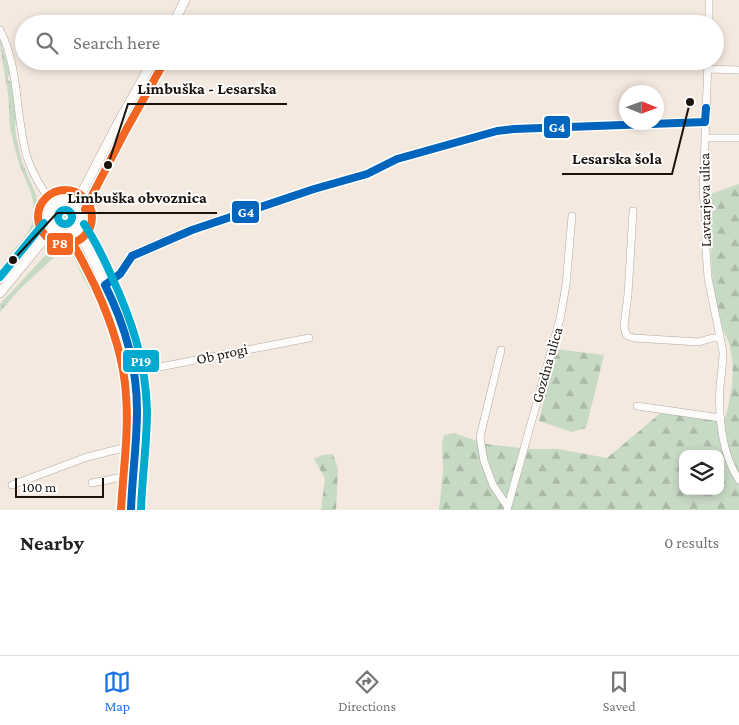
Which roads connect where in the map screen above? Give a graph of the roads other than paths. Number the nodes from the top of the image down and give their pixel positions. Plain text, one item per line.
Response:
1 (185, 0) edge
2 (709, 0) edge
3 (178, 15) edge
4 (709, 15) edge
5 (0, 30) edge
6 (148, 70) edge
7 (708, 70) edge
8 (724, 70) edge
9 (739, 70) edge
10 (705, 122) junction
11 (705, 138) junction
12 (739, 138) edge
13 (53, 204) junction
14 (76, 204) junction
15 (633, 211) dead end
16 (572, 216) dead end
17 (52, 229) junction
18 (76, 230) junction
19 (105, 285) junction
20 (0, 293) edge
21 (310, 338) dead end
22 (720, 338) junction
23 (501, 350) dead end
24 (134, 372) junction
25 (637, 406) dead end
26 (721, 418) junction
27 (135, 445) junction
28 (132, 475) junction
29 (739, 480) edge
30 (92, 483) dead end
31 (12, 486) dead end
32 (507, 508) edge
33 (131, 510) edge

1 - 3 main road
2 - 4 street
5 - 13 street
6 - 14 main road
7 - 10 street, Lavtarjeva ulica
8 - 9 street
10 - 11 street, Lavtarjeva ulica
10 - 19 street
11 - 12 street
11 - 22 street, Lavtarjeva ulica
13 - 14 main road
13 - 17 main road
14 - 18 main road
15 - 22 street
16 - 32 street, Gozdna ulica
17 - 18 main road
17 - 20 main road
18 - 19 main road
19 - 24 main road
21 - 24 street, Ob progi
22 - 26 street, Lavtarjeva ulica
23 - 32 street
24 - 27 main road
25 - 26 street
26 - 29 street, Lavtarjeva ulica
27 - 28 main road
27 - 31 street
28 - 30 street
28 - 33 main road

